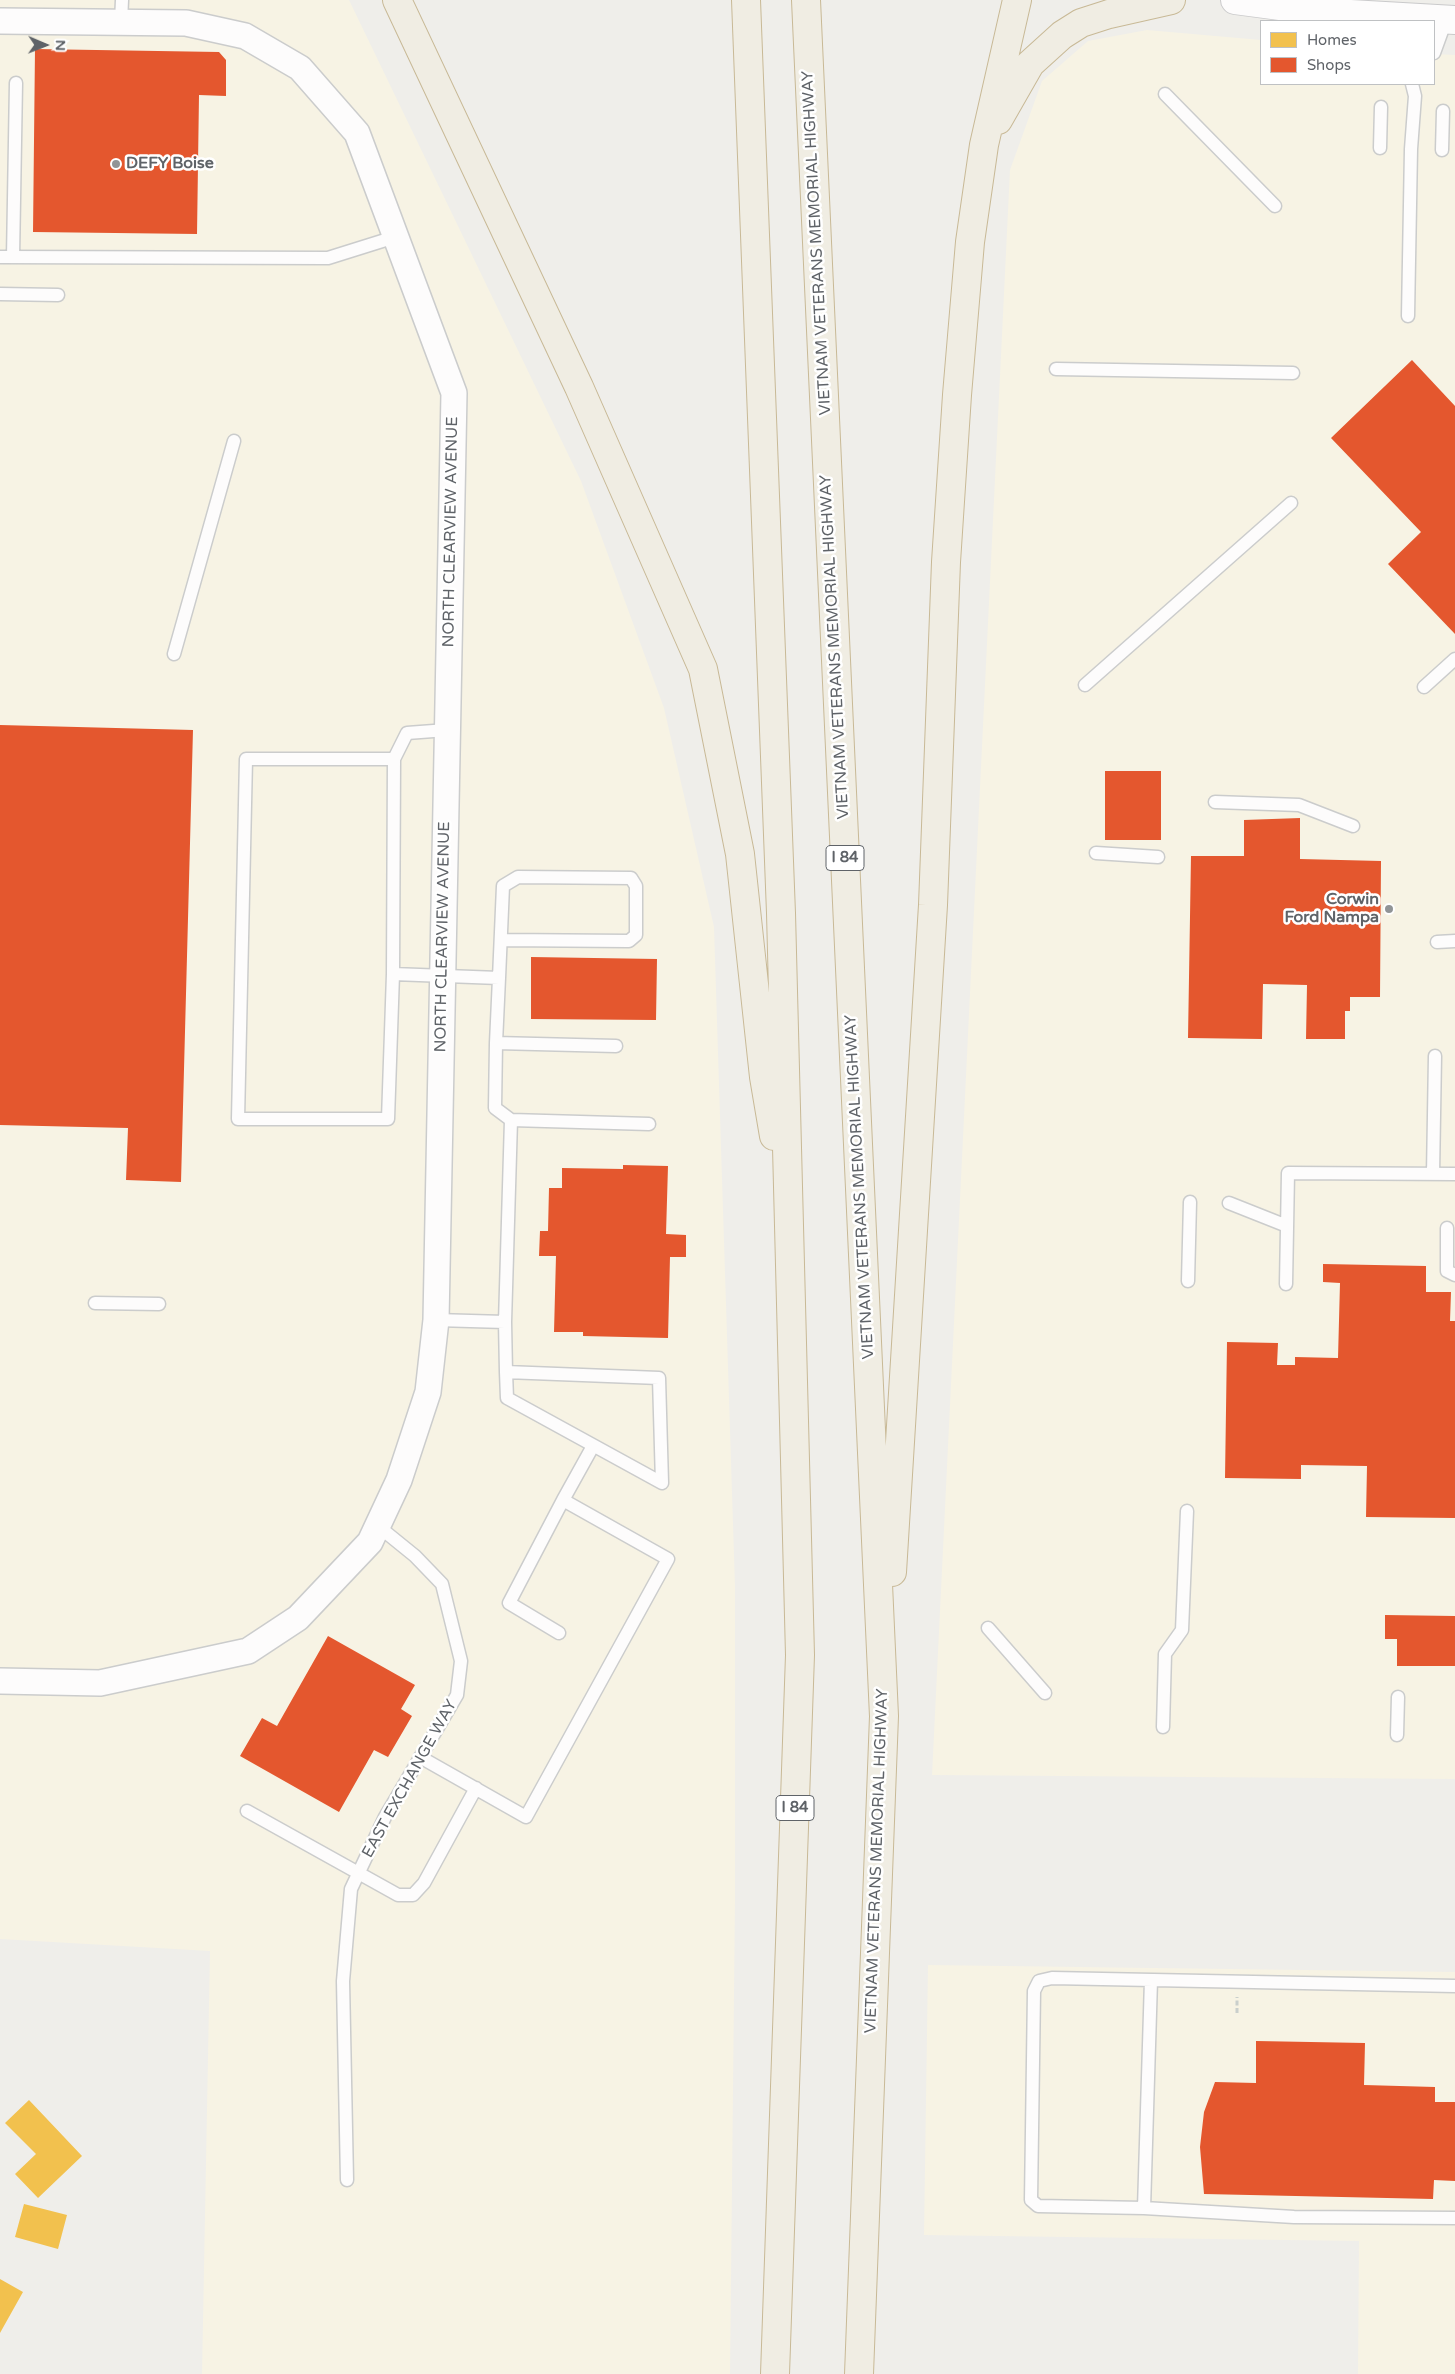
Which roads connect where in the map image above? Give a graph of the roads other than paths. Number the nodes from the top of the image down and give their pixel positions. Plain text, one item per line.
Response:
1 (398, 0) edge
2 (746, 0) edge
3 (806, 0) edge
4 (1017, 0) edge
5 (1171, 0) edge
6 (1236, 0) edge
7 (121, 11) edge
8 (1396, 19) edge
9 (1451, 20) edge
10 (0, 21) edge
11 (1435, 51) edge
12 (16, 83) dead end
13 (1413, 90) edge
14 (1165, 94) dead end
15 (1381, 107) dead end
16 (1443, 111) dead end
17 (984, 146) junction
18 (1380, 148) dead end
19 (1442, 150) dead end
20 (1275, 206) dead end
21 (396, 237) junction
22 (6, 257) edge
23 (0, 294) edge
24 (58, 295) dead end
25 (1408, 316) dead end
26 (1056, 369) dead end
27 (1293, 373) dead end
28 (234, 441) dead end
29 (1291, 504) dead end
30 (174, 654) dead end
31 (1455, 660) edge
32 (1085, 685) dead end
33 (1424, 687) dead end
34 (447, 730) junction
35 (394, 759) junction
36 (1215, 802) dead end
37 (1353, 826) dead end
38 (1096, 854) dead end
39 (1158, 857) dead end
40 (501, 940) junction
41 (1437, 942) dead end
42 (1455, 942) edge
43 (393, 974) junction
44 (442, 975) junction
45 (499, 978) junction
46 (496, 1043) junction
47 (616, 1046) dead end
48 (1436, 1056) dead end
49 (511, 1120) junction
50 (649, 1124) dead end
51 (1433, 1174) junction
52 (1455, 1174) edge
53 (1190, 1202) dead end
54 (1229, 1203) dead end
55 (1287, 1226) junction
56 (1447, 1228) dead end
57 (791, 1242) junction
58 (1455, 1275) edge
59 (1188, 1281) dead end
60 (1286, 1284) dead end
61 (95, 1303) dead end
62 (159, 1304) dead end
63 (436, 1320) junction
64 (505, 1322) junction
65 (506, 1372) junction
66 (593, 1446) junction
67 (563, 1500) junction
68 (1187, 1511) dead end
69 (378, 1526) junction
70 (988, 1628) dead end
71 (559, 1633) dead end
72 (0, 1681) edge
73 (1044, 1693) dead end
74 (1398, 1697) dead end
75 (884, 1716) junction
76 (1163, 1727) dead end
77 (1397, 1735) dead end
78 (420, 1758) junction
79 (476, 1788) junction
80 (247, 1811) dead end
81 (358, 1873) junction
82 (1151, 1980) junction
83 (1455, 1986) edge
84 (347, 2180) dead end
85 (1144, 2208) junction
86 (1455, 2218) edge
87 (775, 2374) edge
88 (859, 2374) edge

1 - 57 highway
2 - 57 highway, I 84
3 - 75 highway, VIETNAM VETERANS MEMORIAL HIGHWAY / I 84
4 - 17 highway
5 - 17 highway
6 - 8 main road
7 - 10 street, NORTH CLEARVIEW AVENUE
7 - 21 street, NORTH CLEARVIEW AVENUE
8 - 9 main road
9 - 11 lane
12 - 22 lane
13 - 25 lane
14 - 20 lane
15 - 18 lane
16 - 19 lane
17 - 75 highway
21 - 22 lane
21 - 34 street, NORTH CLEARVIEW AVENUE
23 - 24 lane
26 - 27 lane
28 - 30 lane
29 - 32 lane
31 - 33 lane
34 - 35 lane
34 - 44 street, NORTH CLEARVIEW AVENUE
35 - 43 lane
35 - 43 lane
36 - 37 lane
38 - 39 lane
40 - 40 lane
40 - 45 lane
41 - 42 lane
43 - 44 lane
44 - 45 lane
44 - 63 street, NORTH CLEARVIEW AVENUE
45 - 46 lane
46 - 47 lane
46 - 49 lane
48 - 51 lane
49 - 50 lane
49 - 64 lane
51 - 52 lane
51 - 55 lane
53 - 59 lane
54 - 55 lane
55 - 60 lane
56 - 58 lane
57 - 87 highway, I 84
61 - 62 lane
63 - 64 lane
63 - 69 street, NORTH CLEARVIEW AVENUE
64 - 65 lane
65 - 66 lane
65 - 66 lane
66 - 67 lane
67 - 71 lane
67 - 79 lane
68 - 76 lane
69 - 72 street, NORTH CLEARVIEW AVENUE
69 - 78 lane, EAST EXCHANGE WAY
70 - 73 lane
74 - 77 lane
75 - 88 highway, VIETNAM VETERANS MEMORIAL HIGHWAY / I 84
78 - 79 lane
78 - 81 lane, EAST EXCHANGE WAY
79 - 81 lane
80 - 81 lane
81 - 84 lane, EAST EXCHANGE WAY
82 - 83 lane
82 - 85 lane
82 - 85 lane
85 - 86 lane

